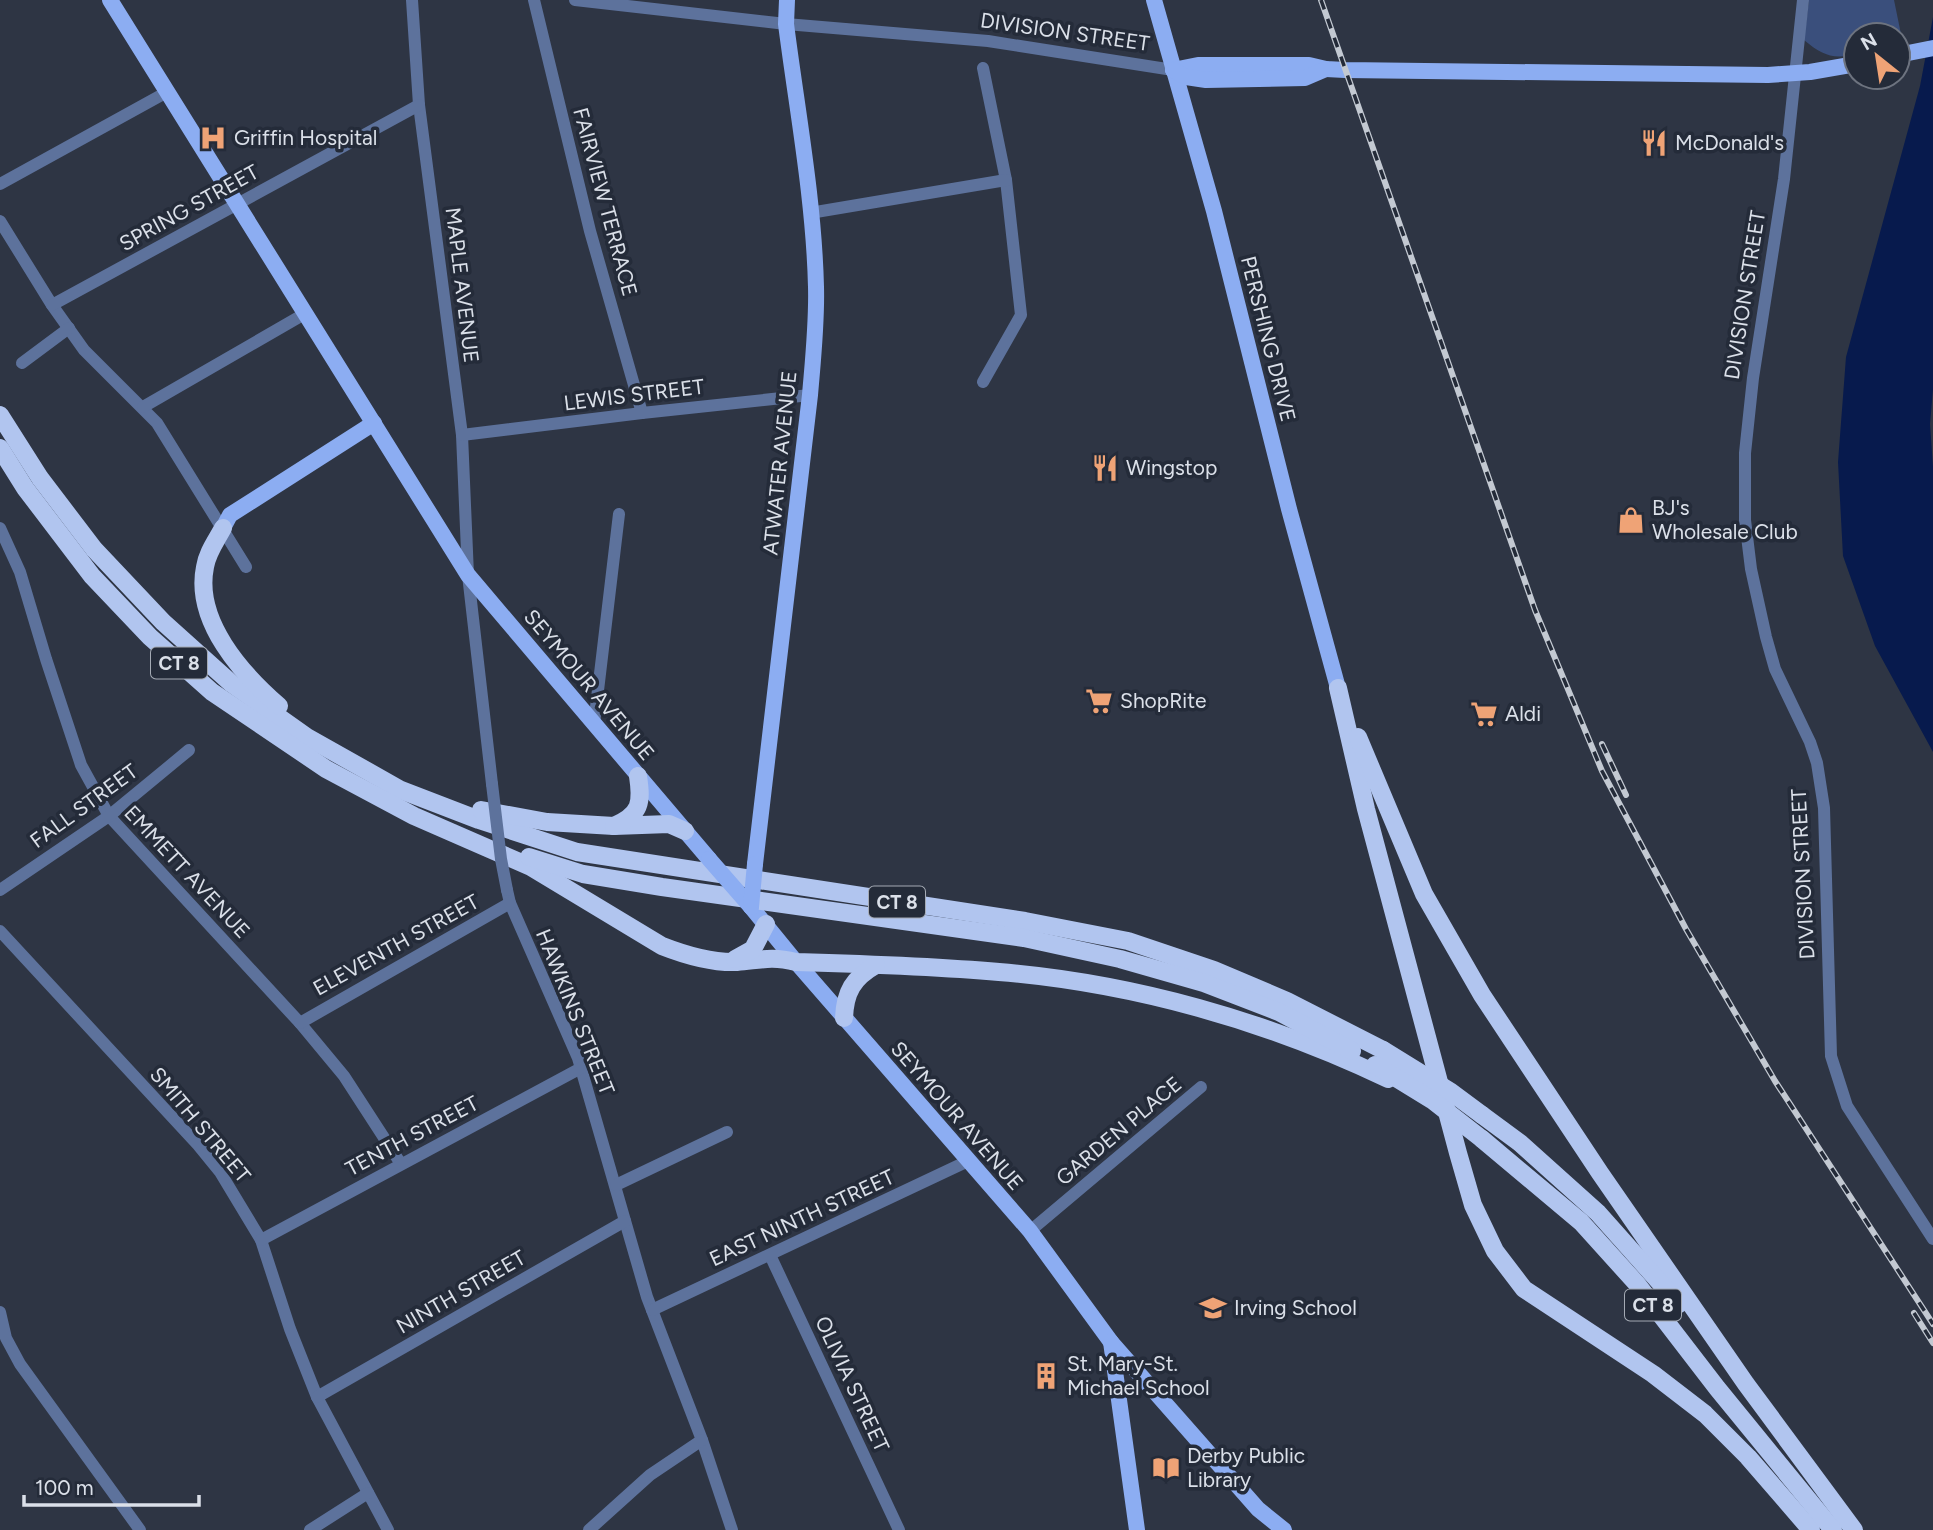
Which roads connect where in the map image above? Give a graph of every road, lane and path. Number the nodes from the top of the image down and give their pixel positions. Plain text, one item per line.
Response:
1 (110, 0) edge
2 (412, 0) edge
3 (534, 0) edge
4 (575, 0) edge
5 (787, 0) edge
6 (1154, 0) edge
7 (1803, 0) edge
8 (786, 24) junction
9 (1933, 48) edge
10 (1912, 52) edge
11 (1842, 66) edge
12 (983, 68) dead end
13 (1173, 70) junction
14 (1794, 74) junction
15 (167, 92) junction
16 (419, 105) junction
17 (1006, 180) junction
18 (0, 184) edge
19 (237, 203) junction
20 (810, 213) junction
21 (0, 221) edge
22 (52, 305) junction
23 (306, 313) junction
24 (69, 328) junction
25 (22, 363) dead end
26 (983, 382) dead end
27 (810, 395) junction
28 (143, 407) junction
29 (642, 412) junction
30 (0, 415) edge
31 (374, 423) junction
32 (462, 435) junction
33 (0, 448) edge
34 (619, 514) dead end
35 (0, 528) edge
36 (223, 528) junction
37 (246, 567) dead end
38 (468, 575) junction
39 (1338, 688) junction
40 (594, 724) junction
41 (307, 737) junction
42 (189, 750) dead end
43 (638, 776) junction
44 (401, 790) junction
45 (109, 816) junction
46 (414, 816) junction
47 (614, 826) junction
48 (685, 831) junction
49 (0, 890) edge
50 (510, 903) junction
51 (758, 915) junction
52 (0, 931) edge
53 (725, 961) junction
54 (796, 962) junction
55 (877, 965) junction
56 (844, 1018) junction
57 (300, 1023) junction
58 (1377, 1062) junction
59 (581, 1068) junction
60 (1201, 1087) dead end
61 (727, 1132) dead end
62 (968, 1161) junction
63 (401, 1164) junction
64 (616, 1185) junction
65 (625, 1221) junction
66 (1030, 1231) junction
67 (1933, 1239) edge
68 (261, 1240) junction
69 (770, 1255) junction
70 (652, 1310) junction
71 (0, 1312) edge
72 (1111, 1342) junction
73 (1746, 1384) junction
74 (317, 1397) junction
75 (702, 1440) junction
76 (368, 1493) junction
77 (1805, 1524) edge
78 (1833, 1529) edge
79 (140, 1530) edge
80 (310, 1530) edge
81 (388, 1530) edge
82 (589, 1530) edge
83 (732, 1530) edge
84 (899, 1530) edge
85 (1136, 1530) edge
86 (1284, 1530) edge
87 (1854, 1530) edge

1 - 15 main road, SEYMOUR AVENUE
2 - 16 street, MAPLE AVENUE
3 - 29 street, FAIRVIEW TERRACE
4 - 8 street, DIVISION STREET
5 - 8 main road, ATWATER AVENUE
6 - 13 main road, PERSHING DRIVE
7 - 14 street
8 - 13 street, DIVISION STREET
8 - 20 main road, ATWATER AVENUE
9 - 10 main road
11 - 14 main road, DIVISION STREET
12 - 17 street
13 - 14 main road, DIVISION STREET
13 - 39 main road, PERSHING DRIVE
14 - 67 street, DIVISION STREET
15 - 18 street
15 - 19 main road, SEYMOUR AVENUE
16 - 19 street, SPRING STREET
16 - 32 street, MAPLE AVENUE
17 - 20 street
17 - 26 street
19 - 22 street, SPRING STREET
19 - 23 main road, SEYMOUR AVENUE
20 - 27 main road, ATWATER AVENUE
21 - 22 street
22 - 24 street
23 - 28 street
23 - 31 main road, SEYMOUR AVENUE
24 - 25 street
24 - 28 street
27 - 29 street, LEWIS STREET
27 - 51 main road, ATWATER AVENUE, bridge
28 - 36 street
29 - 32 street, LEWIS STREET
30 - 41 highway, CT 8
31 - 36 main road
31 - 38 main road, SEYMOUR AVENUE
32 - 38 street, MAPLE AVENUE
33 - 46 highway, CT 8
34 - 40 street
35 - 45 street, EMMETT AVENUE
36 - 37 street
36 - 41 highway
38 - 40 main road, SEYMOUR AVENUE
38 - 50 street, HAWKINS STREET, bridge
39 - 73 highway
39 - 77 highway
40 - 43 main road, SEYMOUR AVENUE
41 - 44 highway, CT 8
42 - 45 street, FALL STREET
43 - 47 highway
43 - 48 main road, SEYMOUR AVENUE
44 - 47 highway
44 - 58 highway, CT 8
45 - 49 street, FALL STREET
45 - 57 street, EMMETT AVENUE
46 - 53 highway
46 - 58 highway, CT 8
47 - 48 highway
48 - 51 main road, SEYMOUR AVENUE, bridge
50 - 57 street, ELEVENTH STREET
50 - 59 street, HAWKINS STREET
51 - 53 highway
51 - 54 main road, SEYMOUR AVENUE
52 - 68 street, SMITH STREET
53 - 54 highway
54 - 55 highway
54 - 56 main road, SEYMOUR AVENUE
55 - 56 highway
55 - 58 highway
56 - 62 main road, SEYMOUR AVENUE
57 - 63 street, EMMETT AVENUE
58 - 73 highway, CT 8, bridge
58 - 78 highway, CT 8, bridge
59 - 63 street, TENTH STREET
59 - 64 street, HAWKINS STREET
60 - 66 street, GARDEN PLACE
61 - 64 street
62 - 66 main road, SEYMOUR AVENUE
62 - 69 street, EAST NINTH STREET
63 - 68 street, TENTH STREET
64 - 65 street, HAWKINS STREET
65 - 70 street, HAWKINS STREET
65 - 74 street, NINTH STREET
66 - 72 main road, SEYMOUR AVENUE
68 - 74 street, SMITH STREET
69 - 70 street, EAST NINTH STREET
69 - 84 street, OLIVIA STREET
70 - 75 street, HAWKINS STREET
71 - 79 street
72 - 85 main road
72 - 86 main road, SEYMOUR AVENUE
73 - 87 highway, CT 8
74 - 76 street, SMITH STREET
75 - 82 street
75 - 83 street, HAWKINS STREET
76 - 80 street
76 - 81 street, SMITH STREET

